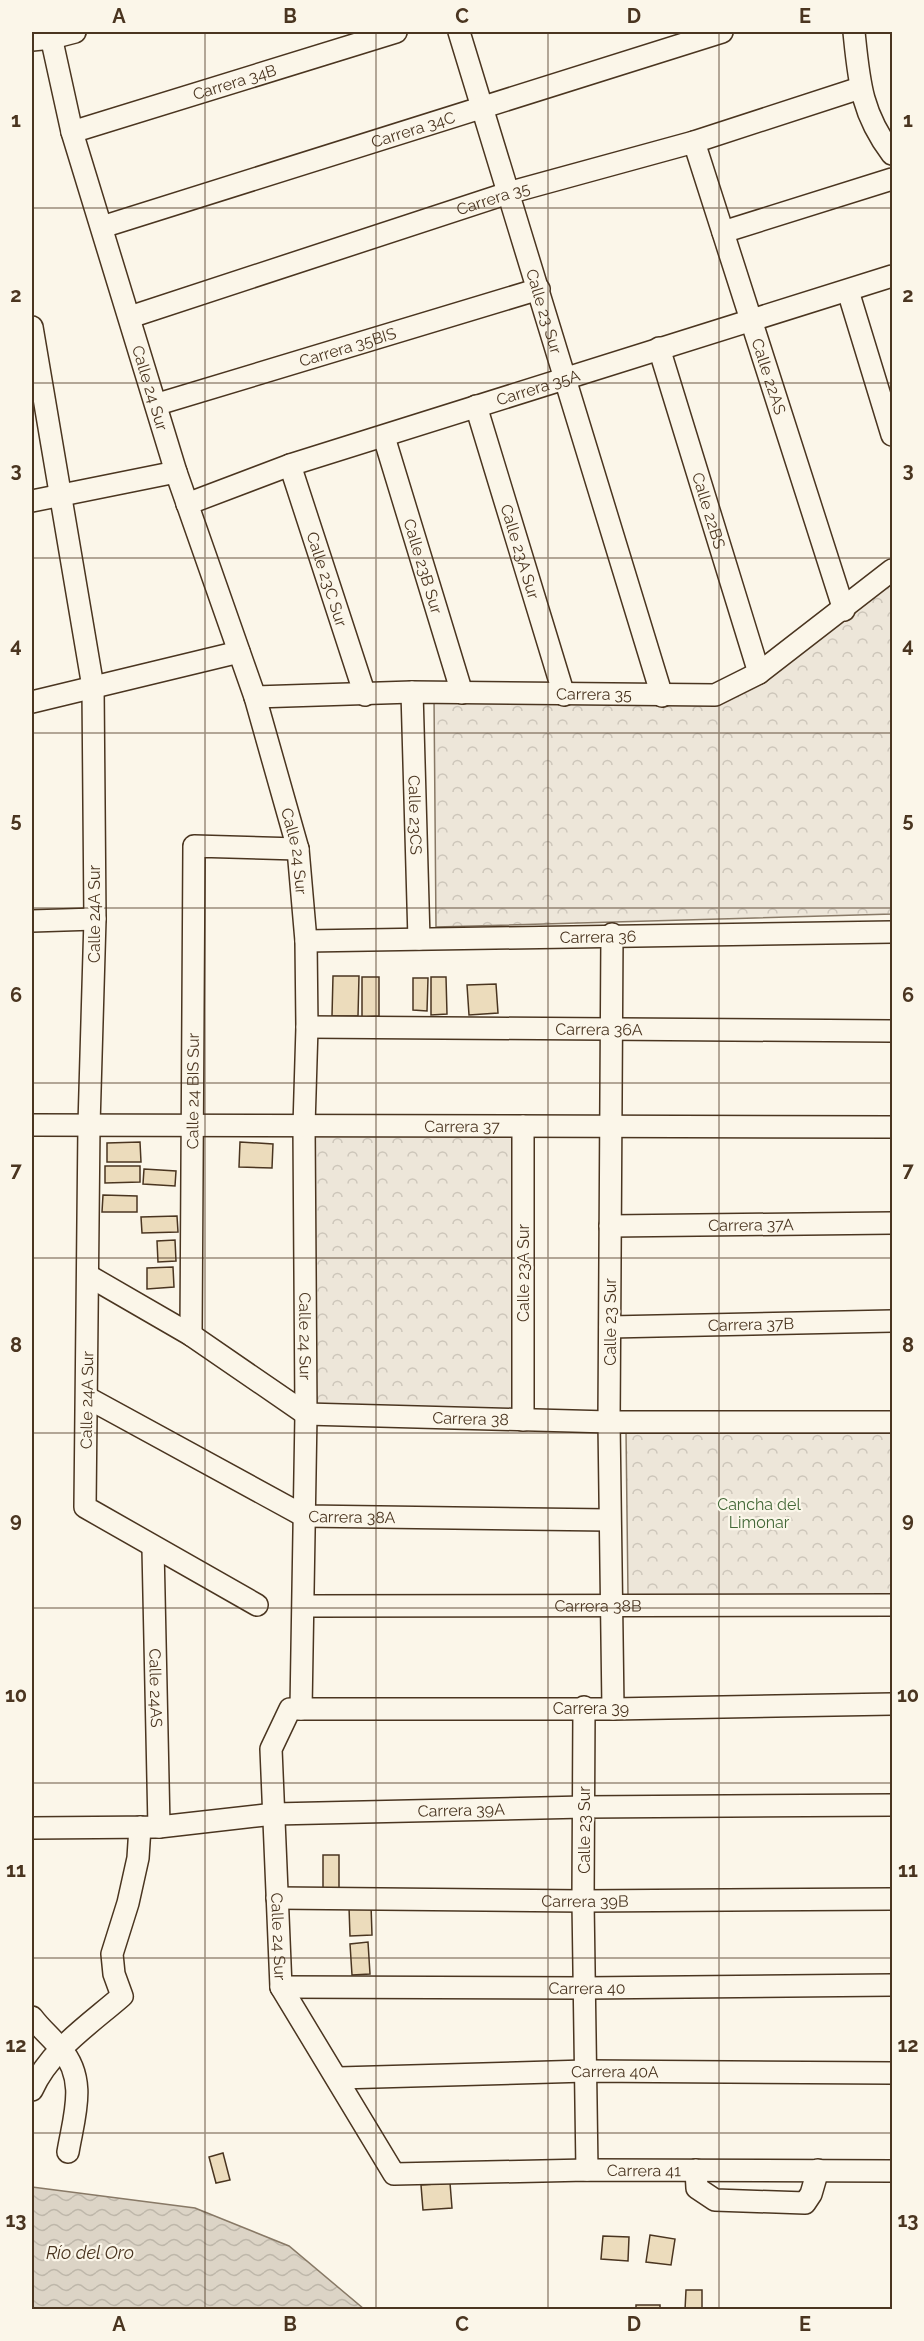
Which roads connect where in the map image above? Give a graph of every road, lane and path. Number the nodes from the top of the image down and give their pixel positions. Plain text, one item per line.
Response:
1 (75, 32) edge
2 (396, 32) edge
3 (459, 32) edge
4 (722, 32) edge
5 (854, 32) edge
6 (45, 37) edge
7 (860, 88) junction
8 (481, 106) junction
9 (72, 132) junction
10 (694, 142) junction
11 (892, 154) edge
12 (892, 179) edge
13 (508, 193) junction
14 (102, 227) junction
15 (723, 232) junction
16 (892, 276) edge
17 (539, 289) junction
18 (848, 291) junction
19 (130, 317) junction
20 (750, 321) junction
21 (32, 327) edge
22 (659, 348) junction
23 (565, 377) junction
24 (158, 404) junction
25 (476, 406) junction
26 (892, 435) edge
27 (384, 437) junction
28 (290, 465) junction
29 (176, 472) junction
30 (60, 495) junction
31 (32, 501) edge
32 (188, 504) junction
33 (892, 570) edge
34 (844, 610) junction
35 (239, 652) junction
36 (759, 673) junction
37 (93, 687) junction
38 (412, 692) junction
39 (462, 693) junction
40 (365, 695) junction
41 (564, 695) junction
42 (662, 696) junction
43 (255, 697) junction
44 (32, 702) edge
45 (298, 849) junction
46 (95, 919) junction
47 (32, 921) edge
48 (892, 932) edge
49 (612, 934) junction
50 (418, 939) junction
51 (306, 941) junction
52 (308, 1028) junction
53 (611, 1030) junction
54 (892, 1031) edge
55 (32, 1125) edge
56 (89, 1125) junction
57 (193, 1126) junction
58 (304, 1126) junction
59 (523, 1126) junction
60 (611, 1126) junction
61 (892, 1127) edge
62 (892, 1223) edge
63 (610, 1226) junction
64 (89, 1276) junction
65 (892, 1321) edge
66 (610, 1327) junction
67 (191, 1335) junction
68 (88, 1398) junction
69 (306, 1414) junction
70 (523, 1420) junction
71 (609, 1422) junction
72 (892, 1422) edge
73 (304, 1516) junction
74 (609, 1520) junction
75 (153, 1548) junction
76 (257, 1605) dead end
77 (611, 1605) junction
78 (892, 1605) edge
79 (304, 1606) junction
80 (892, 1704) edge
81 (584, 1707) junction
82 (296, 1709) junction
83 (613, 1709) junction
84 (892, 1805) edge
85 (584, 1807) junction
86 (274, 1814) junction
87 (149, 1827) junction
88 (32, 1828) edge
89 (277, 1898) junction
90 (892, 1899) edge
91 (583, 1901) junction
92 (892, 1985) edge
93 (281, 1987) junction
94 (585, 1988) junction
95 (32, 2016) edge
96 (61, 2048) junction
97 (586, 2071) junction
98 (892, 2073) edge
99 (339, 2078) junction
100 (32, 2090) edge
101 (68, 2152) dead end
102 (587, 2170) junction
103 (696, 2170) junction
104 (818, 2170) junction
105 (892, 2171) edge
106 (394, 2174) joint

1 - 6 street
2 - 9 street, Carrera 34B
3 - 8 street, Calle 23 Sur
4 - 8 street, Carrera 34C
5 - 7 street
6 - 9 street, Calle 24 Sur
7 - 10 street, Carrera 35
7 - 11 street
8 - 13 street, Calle 23 Sur
8 - 14 street, Carrera 34C
9 - 14 street, Calle 24 Sur
10 - 13 street, Carrera 35
10 - 15 street, Calle 22AS
12 - 15 street
13 - 17 street, Calle 23 Sur
13 - 19 street, Carrera 35
14 - 19 street, Calle 24 Sur
15 - 20 street, Calle 22AS
16 - 18 street, Carrera 35A
17 - 23 street, Calle 23 Sur
17 - 24 street, Carrera 35BIS
18 - 20 street, Carrera 35A
18 - 26 street
19 - 24 street, Calle 24 Sur
20 - 22 street, Carrera 35A
20 - 34 street, Calle 22AS
21 - 30 street, Calle 24A Sur
22 - 23 street, Carrera 35A
22 - 36 street, Calle 22BS
23 - 25 street, Carrera 35A
23 - 42 street, Calle 23 Sur
24 - 29 street, Calle 24 Sur
25 - 27 street, Carrera 35A
25 - 41 street, Calle 23A Sur
27 - 28 street, Carrera 35A
27 - 39 street, Calle 23B Sur
28 - 32 street, Carrera 35A
28 - 40 street, Calle 23C Sur
29 - 30 street
29 - 32 street, Calle 24 Sur
30 - 31 street
30 - 37 street, Calle 24A Sur
32 - 35 street, Calle 24 Sur
33 - 34 street, Carrera 35
34 - 36 street, Carrera 35
35 - 37 street
35 - 43 street, Calle 24 Sur
36 - 42 street, Carrera 35
37 - 44 street
37 - 46 street, Calle 24A Sur
38 - 39 street, Carrera 35
38 - 40 street, Carrera 35
38 - 50 street, Calle 23CS
39 - 41 street, Carrera 35
40 - 43 street, Carrera 35
41 - 42 street, Carrera 35
43 - 45 street, Calle 24 Sur
45 - 51 street, Calle 24 Sur
45 - 57 street, Calle 24 BIS Sur
46 - 47 street
46 - 56 street, Calle 24A Sur
48 - 49 street, Carrera 36
49 - 50 street, Carrera 36
49 - 53 street, Calle 23 Sur
50 - 51 street, Carrera 36
51 - 52 street, Calle 24 Sur
52 - 53 street, Carrera 36A
52 - 58 street, Calle 24 Sur
53 - 54 street, Carrera 36A
53 - 60 street, Calle 23 Sur
55 - 56 street, Carrera 37
56 - 57 street, Carrera 37
56 - 64 street, Calle 24A Sur
57 - 58 street, Carrera 37
57 - 67 street, Calle 24 BIS Sur
58 - 59 street, Carrera 37
58 - 69 street, Calle 24 Sur
59 - 60 street, Carrera 37
59 - 70 street, Calle 23A Sur
60 - 61 street, Carrera 37
60 - 63 street, Calle 23 Sur
62 - 63 street, Carrera 37A
63 - 66 street, Calle 23 Sur
64 - 67 street
64 - 68 street, Calle 24A Sur
65 - 66 street, Carrera 37B
66 - 71 street, Calle 23 Sur
67 - 69 street
68 - 73 street, Carrera 38A
68 - 75 street, Calle 24A Sur
69 - 70 street, Carrera 38
69 - 73 street, Calle 24 Sur
70 - 71 street, Carrera 38
71 - 72 street, Carrera 38
71 - 74 street, Calle 23 Sur
73 - 74 street, Carrera 38A
73 - 79 street, Calle 24 Sur
74 - 77 street, Calle 23 Sur
75 - 76 street
75 - 87 street, Calle 24AS
77 - 78 street, Carrera 38B
77 - 79 street, Carrera 38B
77 - 83 street, Calle 23 Sur
79 - 82 street, Calle 24 Sur
80 - 83 street, Carrera 39
81 - 82 street, Carrera 39
81 - 83 street, Carrera 39
81 - 85 street, Calle 23 Sur
82 - 86 street, Calle 24 Sur
84 - 85 street, Carrera 39A
85 - 86 street, Carrera 39A
85 - 91 street, Calle 23 Sur
86 - 87 street, Carrera 39A
86 - 89 street, Calle 24 Sur
87 - 88 street, Carrera 39A
87 - 96 street, Calle 24AS
89 - 91 street, Carrera 39B
89 - 93 street, Calle 24 Sur
90 - 91 street, Carrera 39B
91 - 94 street, Calle 23 Sur
92 - 94 street, Carrera 40
93 - 94 street, Carrera 40
93 - 99 street, Calle 24 Sur
94 - 97 street, Calle 23 Sur
95 - 96 street
96 - 100 street
96 - 101 street
97 - 98 street, Carrera 40A
97 - 99 street, Carrera 40A
97 - 102 street, Calle 23 Sur
99 - 106 street, Calle 24 Sur
102 - 103 street, Carrera 41
102 - 106 street, Carrera 41
103 - 104 street, Carrera 41
103 - 104 street
104 - 105 street, Carrera 41

